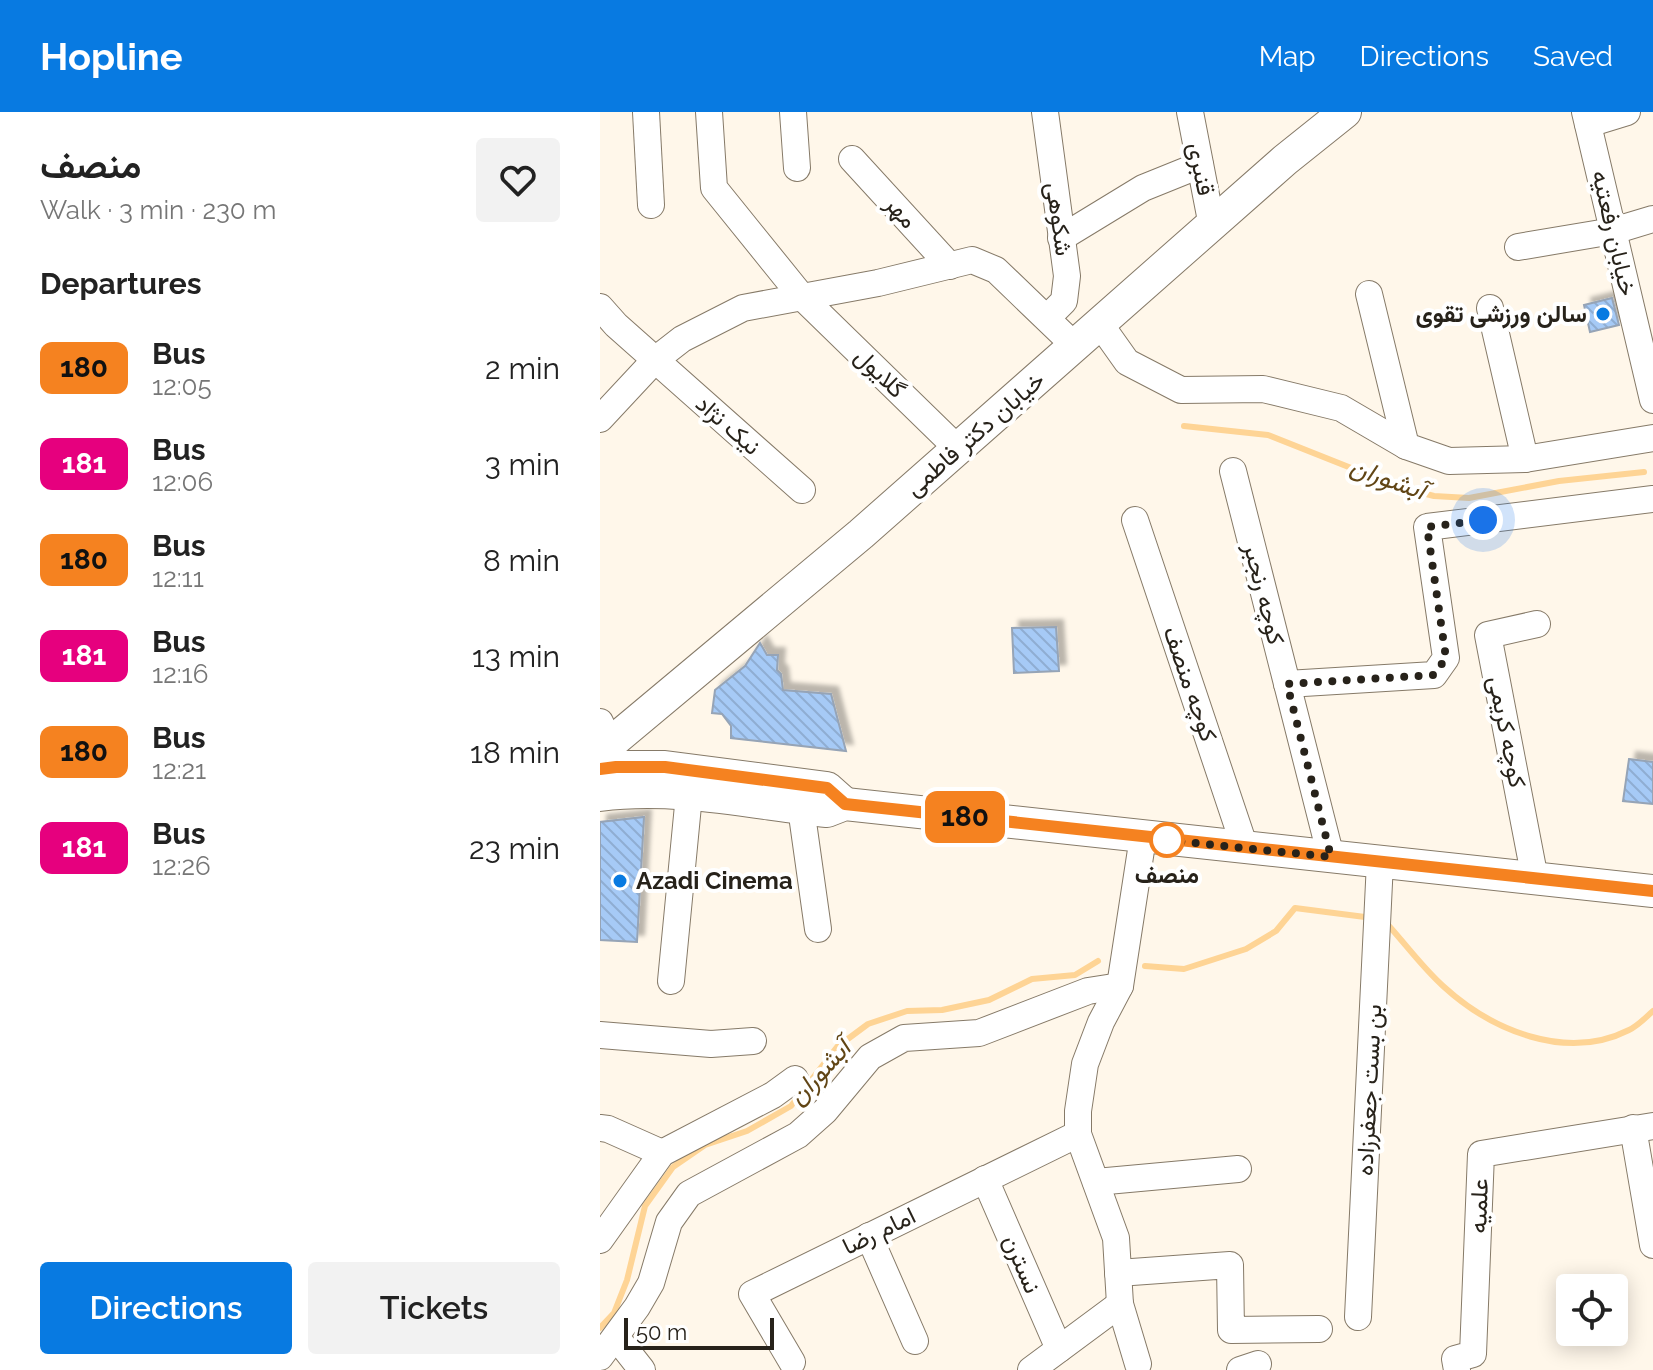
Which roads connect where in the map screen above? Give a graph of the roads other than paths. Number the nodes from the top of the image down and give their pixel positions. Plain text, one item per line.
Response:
1 (646, 112) edge
2 (709, 112) edge
3 (793, 112) edge
4 (1045, 112) edge
5 (1190, 112) edge
6 (1627, 112) edge
7 (1342, 113) edge
8 (1587, 118) edge
9 (852, 159) dead end
10 (1200, 165) junction
11 (797, 168) dead end
12 (651, 205) dead end
13 (1653, 219) edge
14 (1212, 226) junction
15 (1613, 231) junction
16 (1061, 238) junction
17 (1518, 247) dead end
18 (950, 266) junction
19 (1369, 294) dead end
20 (802, 297) junction
21 (1490, 308) dead end
22 (1047, 318) junction
23 (605, 323) edge
24 (1100, 324) junction
25 (1075, 346) junction
26 (655, 360) junction
27 (1653, 400) edge
28 (600, 419) edge
29 (1653, 438) edge
30 (1406, 446) junction
31 (958, 449) junction
32 (1525, 459) junction
33 (1233, 471) dead end
34 (802, 490) dead end
35 (1653, 499) edge
36 (1135, 520) dead end
37 (1537, 624) dead end
38 (1287, 684) junction
39 (656, 705) junction
40 (603, 747) edge
41 (686, 782) junction
42 (600, 795) edge
43 (845, 804) junction
44 (801, 808) junction
45 (1143, 837) junction
46 (1245, 848) junction
47 (1331, 857) junction
48 (1380, 862) junction
49 (1535, 879) junction
50 (1653, 891) edge
51 (818, 929) dead end
52 (671, 981) dead end
53 (1120, 986) junction
54 (600, 1035) edge
55 (753, 1041) dead end
56 (795, 1079) dead end
57 (1643, 1127) edge
58 (600, 1128) edge
59 (1078, 1134) junction
60 (662, 1153) junction
61 (1238, 1169) dead end
62 (985, 1179) junction
63 (1096, 1182) junction
64 (869, 1236) junction
65 (600, 1240) edge
66 (1653, 1245) edge
67 (1118, 1273) junction
68 (1120, 1304) junction
69 (1358, 1317) dead end
70 (1319, 1329) dead end
71 (915, 1341) dead end
72 (608, 1347) edge
73 (1059, 1349) junction
74 (792, 1362) dead end
75 (1138, 1364) dead end
76 (642, 1370) edge
77 (1031, 1370) edge
78 (1457, 1370) edge

1 - 12 street
2 - 20 street, گلایول
3 - 11 street
4 - 16 street, شکوهی
5 - 10 street, قنبری
6 - 8 street
7 - 14 main road, خیابان دکتر فاطمی
8 - 15 street, خیابان رفعتیه
9 - 18 street, مهر
10 - 14 street, قنبری
10 - 16 street
13 - 15 street
14 - 24 main road, خیابان دکتر فاطمی
15 - 17 street
15 - 27 street, خیابان رفعتیه
16 - 22 street, شکوهی
18 - 20 street
18 - 22 street
19 - 30 street
20 - 26 street
20 - 31 street, گلایول
21 - 32 street
22 - 25 street
23 - 26 street, نیک نژاد
24 - 25 main road, خیابان دکتر فاطمی
24 - 30 street
25 - 31 main road, خیابان دکتر فاطمی
26 - 28 street
26 - 34 street, نیک نژاد
29 - 32 street
30 - 32 street
31 - 39 main road, خیابان دکتر فاطمی
33 - 38 street, کوچه رنجبر
35 - 38 street
36 - 46 street, کوچه منصف
37 - 49 street, کوچه کریمی
38 - 47 street, کوچه رنجبر
39 - 40 main road, خیابان دکتر فاطمی
39 - 41 main road
40 - 41 main road
41 - 42 main road
41 - 43 main road
41 - 44 main road
41 - 52 street
43 - 44 main road
43 - 45 main road
44 - 51 street
45 - 46 main road
45 - 53 street
46 - 47 main road
47 - 48 main road
48 - 49 main road
48 - 69 street, بن بست جعفرزاده
49 - 50 main road
53 - 59 street
53 - 72 street
54 - 55 street
56 - 60 street
57 - 66 street
57 - 78 street, علمیه
58 - 60 street
59 - 62 street, امام رضا
59 - 63 street
60 - 65 street
61 - 63 street
62 - 64 street, امام رضا
62 - 73 street, نسترن
63 - 67 street
64 - 71 street
64 - 74 street, امام رضا
67 - 68 street
67 - 70 street
68 - 73 street
68 - 75 street
72 - 76 street
73 - 77 street

